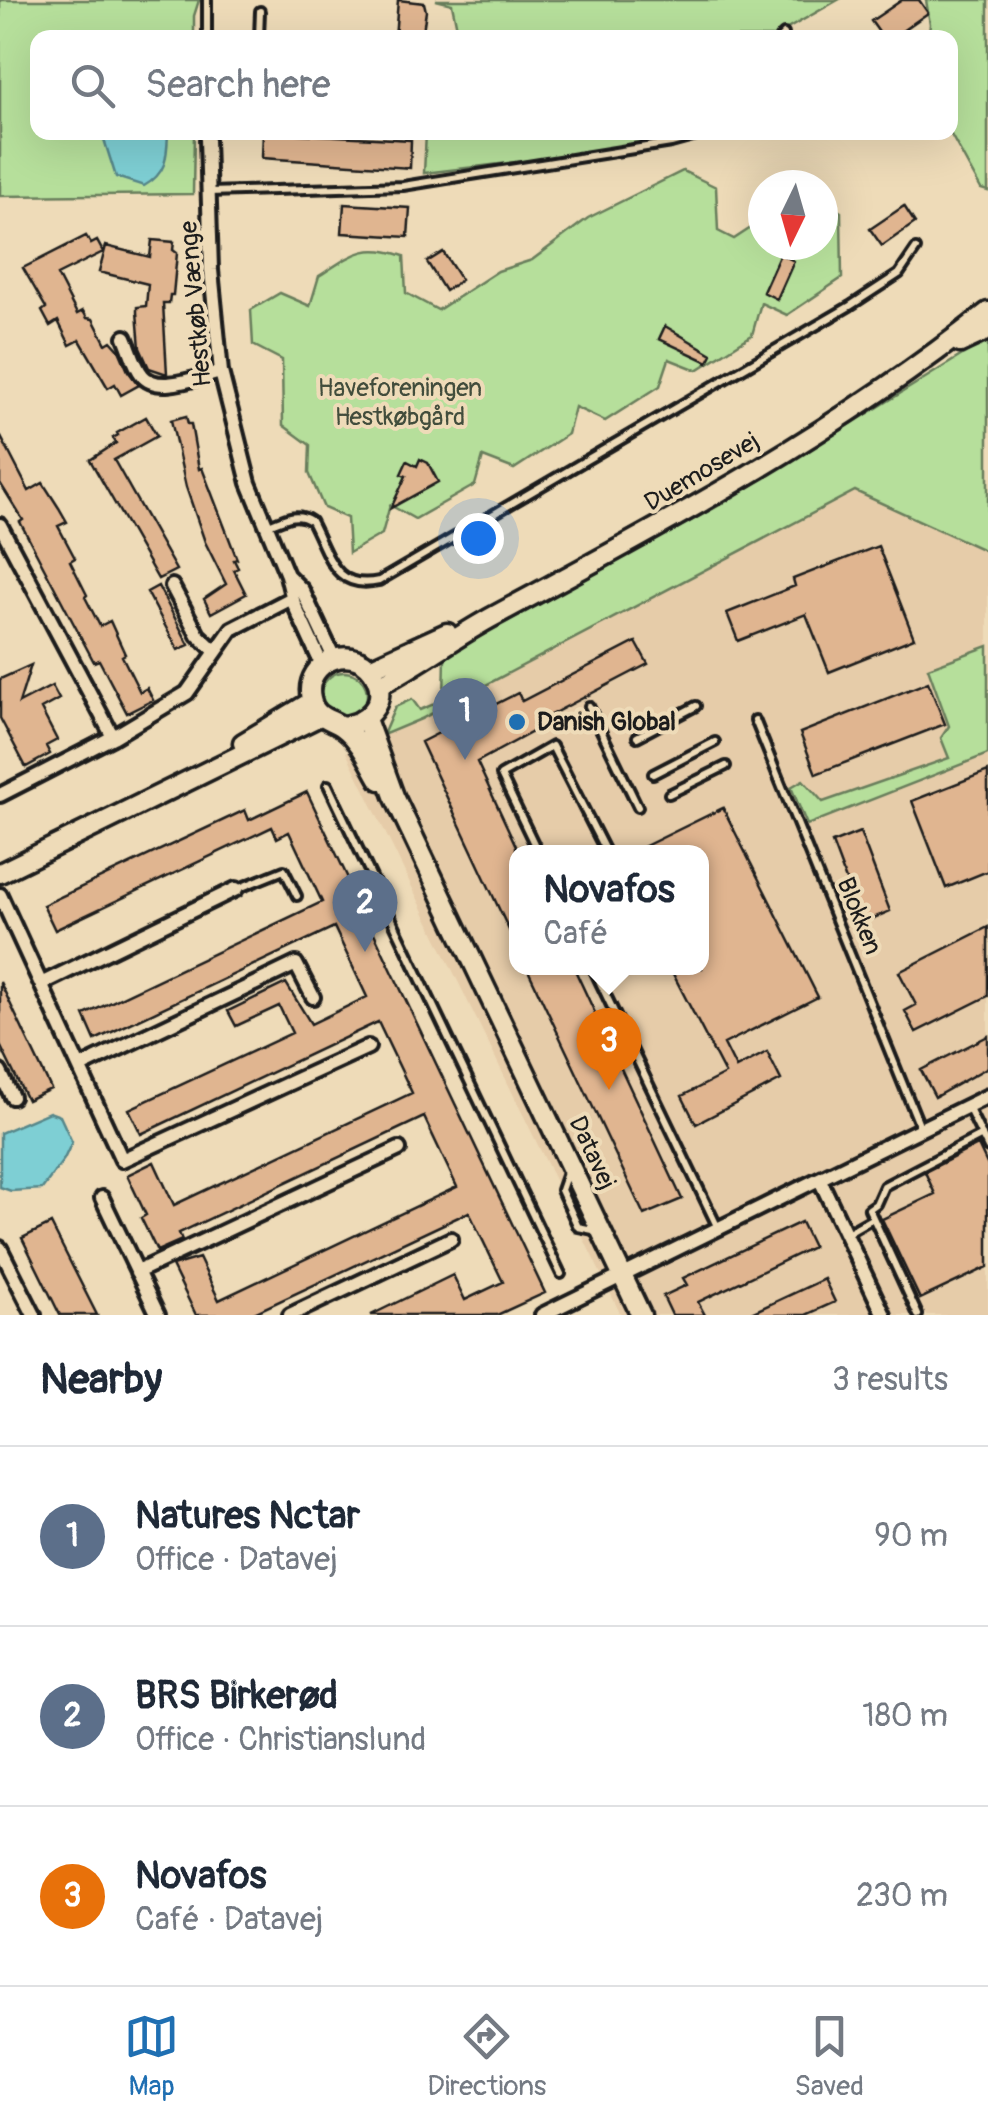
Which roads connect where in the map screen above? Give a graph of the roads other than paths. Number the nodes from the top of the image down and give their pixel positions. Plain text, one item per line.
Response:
1 (207, 0) edge
2 (260, 11) dead end
3 (207, 30) edge
4 (259, 30) edge
5 (207, 140) edge
6 (682, 140) edge
7 (209, 192) junction
8 (916, 249) dead end
9 (988, 312) edge
10 (988, 330) edge
11 (125, 336) dead end
12 (932, 356) junction
13 (221, 372) junction
14 (0, 524) edge
15 (266, 527) junction
16 (287, 575) junction
17 (172, 586) dead end
18 (292, 598) junction
19 (215, 651) junction
20 (328, 661) junction
21 (374, 677) junction
22 (589, 706) dead end
23 (696, 706) dead end
24 (316, 709) junction
25 (366, 718) junction
26 (755, 720) dead end
27 (342, 726) junction
28 (113, 737) junction
29 (637, 738) dead end
30 (715, 742) dead end
31 (726, 766) dead end
32 (653, 774) dead end
33 (328, 784) dead end
34 (669, 794) dead end
35 (0, 795) edge
36 (394, 796) junction
37 (638, 807) dead end
38 (535, 845) edge
39 (602, 845) edge
40 (0, 873) edge
41 (236, 889) joint
42 (0, 895) edge
43 (297, 896) dead end
44 (6, 922) edge
45 (596, 975) edge
46 (41, 984) junction
47 (313, 996) dead end
48 (368, 1047) dead end
49 (80, 1068) junction
50 (0, 1072) edge
51 (988, 1096) edge
52 (12, 1097) dead end
53 (968, 1106) junction
54 (921, 1129) junction
55 (982, 1135) junction
56 (988, 1148) edge
57 (400, 1149) dead end
58 (820, 1180) junction
59 (102, 1198) dead end
60 (874, 1218) junction
61 (718, 1230) junction
62 (845, 1234) junction
63 (451, 1239) dead end
64 (0, 1248) edge
65 (137, 1272) junction
66 (561, 1274) dead end
67 (624, 1277) junction
68 (34, 1315) edge
69 (158, 1315) edge
70 (290, 1315) edge
71 (542, 1315) edge
72 (641, 1315) edge
73 (884, 1315) edge
74 (918, 1315) edge

1 - 3 lane
2 - 4 lane
5 - 7 street, Hestkøb Vænge
6 - 7 lane
7 - 13 street, Hestkøb Vænge
8 - 15 lane
9 - 12 street, Duemosevej
10 - 12 street, Duemosevej
11 - 13 street
12 - 21 street, Duemosevej
13 - 15 street, Hestkøb Vænge
14 - 28 street
15 - 16 street, Hestkøb Vænge
16 - 18 street, Hestkøb Vænge
16 - 20 street, Hestkøb Vænge
17 - 19 street
18 - 19 street
18 - 20 street, Hestkøb Vænge
19 - 28 street
20 - 21 street
20 - 24 street
21 - 25 street
22 - 37 lane
23 - 29 lane
24 - 27 street
24 - 40 street
25 - 27 street
25 - 36 street, Datavej
26 - 54 lane, Blokken
27 - 36 street, Datavej
28 - 35 street
30 - 32 lane
31 - 34 lane
33 - 66 lane
36 - 67 street, Datavej
38 - 39 lane
41 - 43 lane
41 - 46 street
42 - 44 street
44 - 46 street
45 - 61 lane
46 - 49 street
47 - 49 street
48 - 49 street
50 - 52 street
51 - 53 street
53 - 54 street
53 - 55 lane
54 - 58 street
55 - 56 lane
55 - 60 lane
57 - 65 street
58 - 61 street
58 - 62 street
59 - 65 street
60 - 62 lane
60 - 74 lane
61 - 67 street
62 - 73 street
63 - 70 street
64 - 68 street
65 - 69 street
67 - 71 street
67 - 72 street, Datavej

